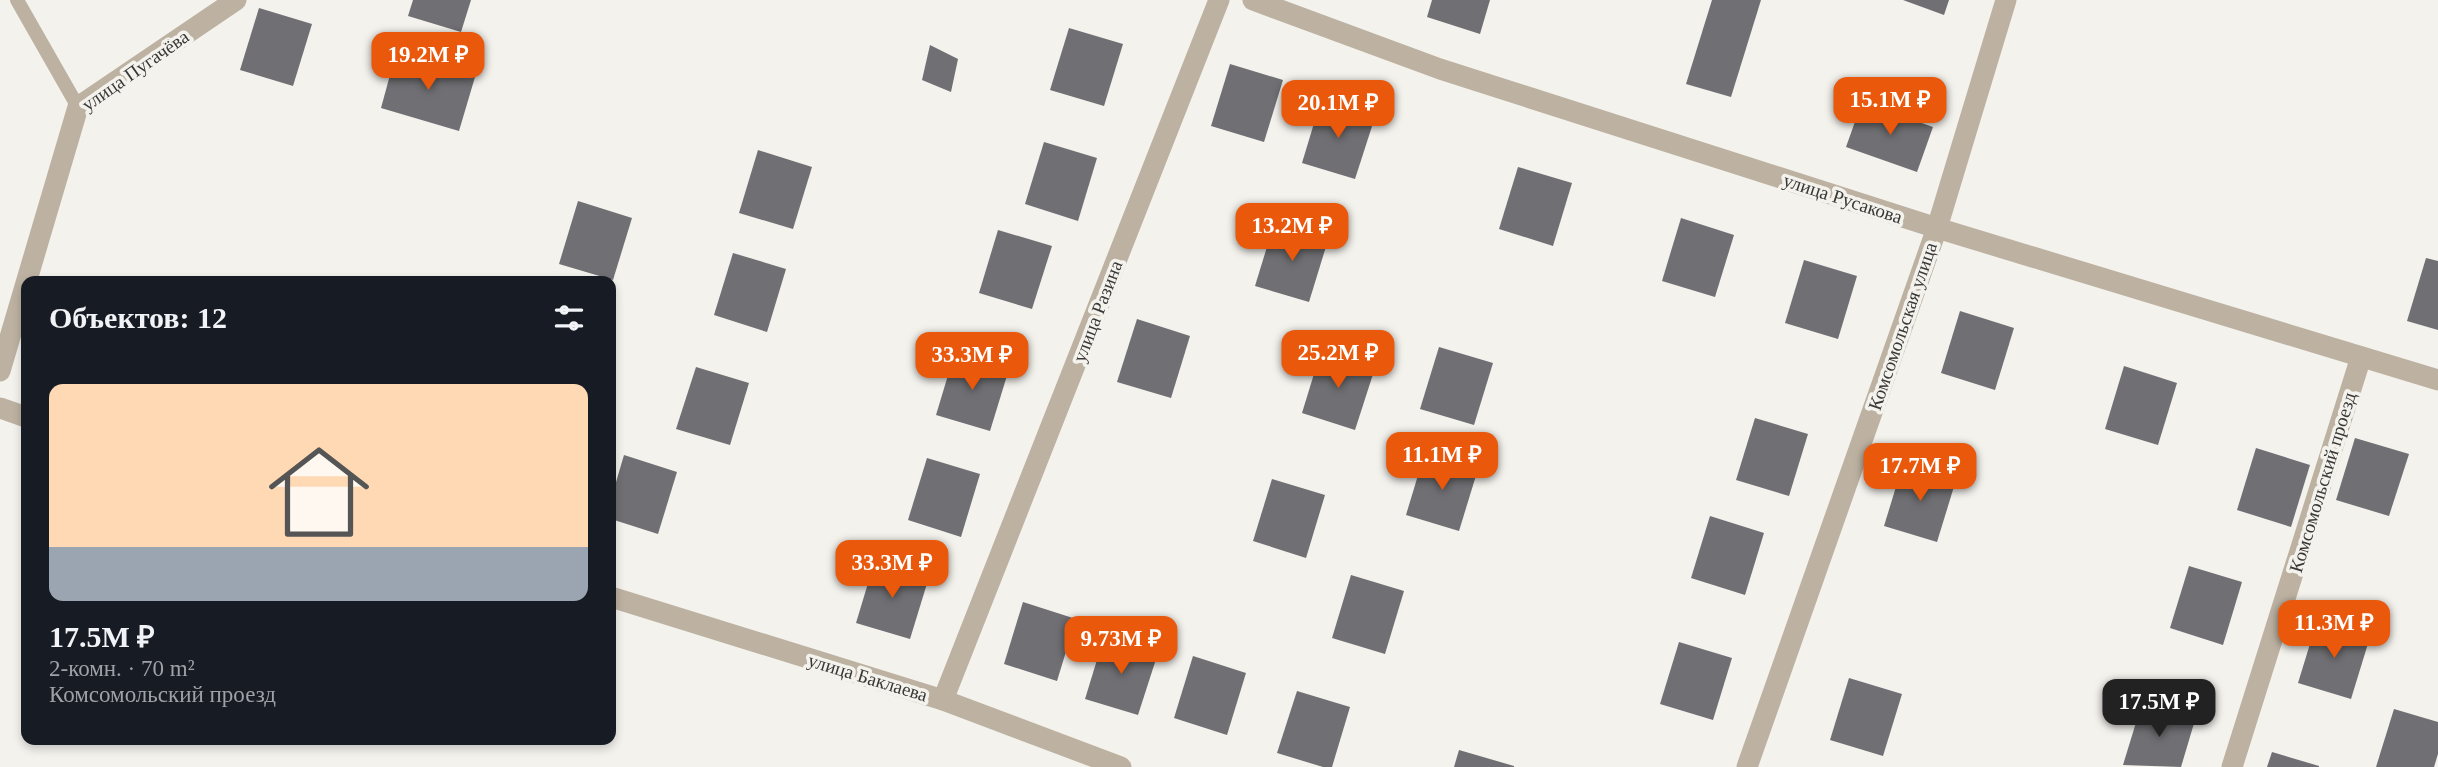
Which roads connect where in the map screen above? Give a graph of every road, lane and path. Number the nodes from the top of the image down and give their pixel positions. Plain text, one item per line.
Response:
1 (17, 0) edge
2 (236, 0) edge
3 (1219, 0) edge
4 (1253, 0) edge
5 (2006, 0) edge
6 (78, 107) junction
7 (1937, 228) junction
8 (28, 276) edge
9 (21, 300) edge
10 (2361, 356) junction
11 (0, 371) edge
12 (2438, 380) edge
13 (0, 408) edge
14 (21, 415) edge
15 (616, 599) edge
16 (943, 700) junction
17 (1121, 767) edge
18 (1747, 767) edge
19 (2232, 767) edge

1 - 6 lane
2 - 6 street, улица Пугачёва
3 - 16 street, улица Разина
4 - 7 street, улица Русакова
5 - 7 street, Комсомольская улица
6 - 8 street, улица Пугачёва
7 - 10 street, улица Русакова
7 - 18 street, Комсомольская улица
9 - 11 street, улица Пугачёва
10 - 12 street, улица Русакова
10 - 19 street, Комсомольский проезд
13 - 14 street
15 - 16 street, улица Баклаева
16 - 17 street, улица Баклаева

